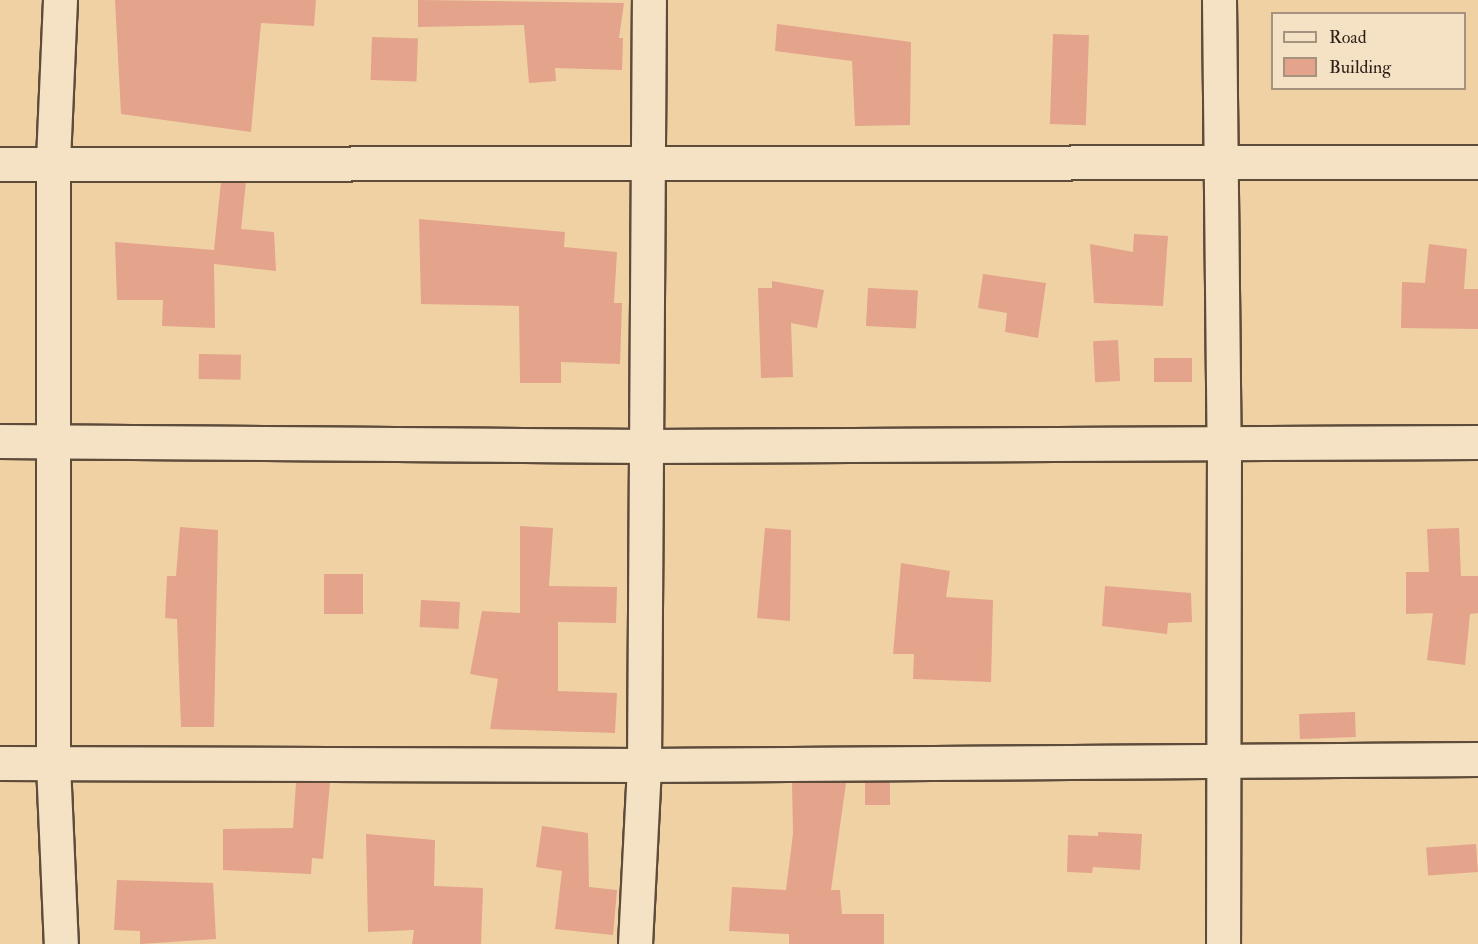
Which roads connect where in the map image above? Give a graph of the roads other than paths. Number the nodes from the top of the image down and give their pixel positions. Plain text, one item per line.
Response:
1 (60, 0) edge
2 (649, 0) edge
3 (1219, 0) edge
4 (1222, 161) junction
5 (1478, 162) edge
6 (0, 164) edge
7 (53, 164) junction
8 (647, 166) junction
9 (56, 440) junction
10 (0, 441) edge
11 (1478, 442) edge
12 (1224, 444) junction
13 (647, 446) junction
14 (1225, 759) junction
15 (1478, 759) edge
16 (0, 763) edge
17 (54, 764) junction
18 (644, 765) junction
19 (61, 944) edge
20 (635, 944) edge
21 (1223, 944) edge

1 - 7 street
2 - 8 street
3 - 4 street
4 - 5 street
4 - 8 street
4 - 12 street
6 - 7 street
7 - 8 street
7 - 9 street
8 - 13 street
9 - 10 street
9 - 13 street
9 - 17 street
11 - 12 street
12 - 13 street
12 - 14 street
13 - 18 street
14 - 15 street
14 - 18 street
14 - 21 street
16 - 17 street
17 - 18 street
17 - 19 street
18 - 20 street

